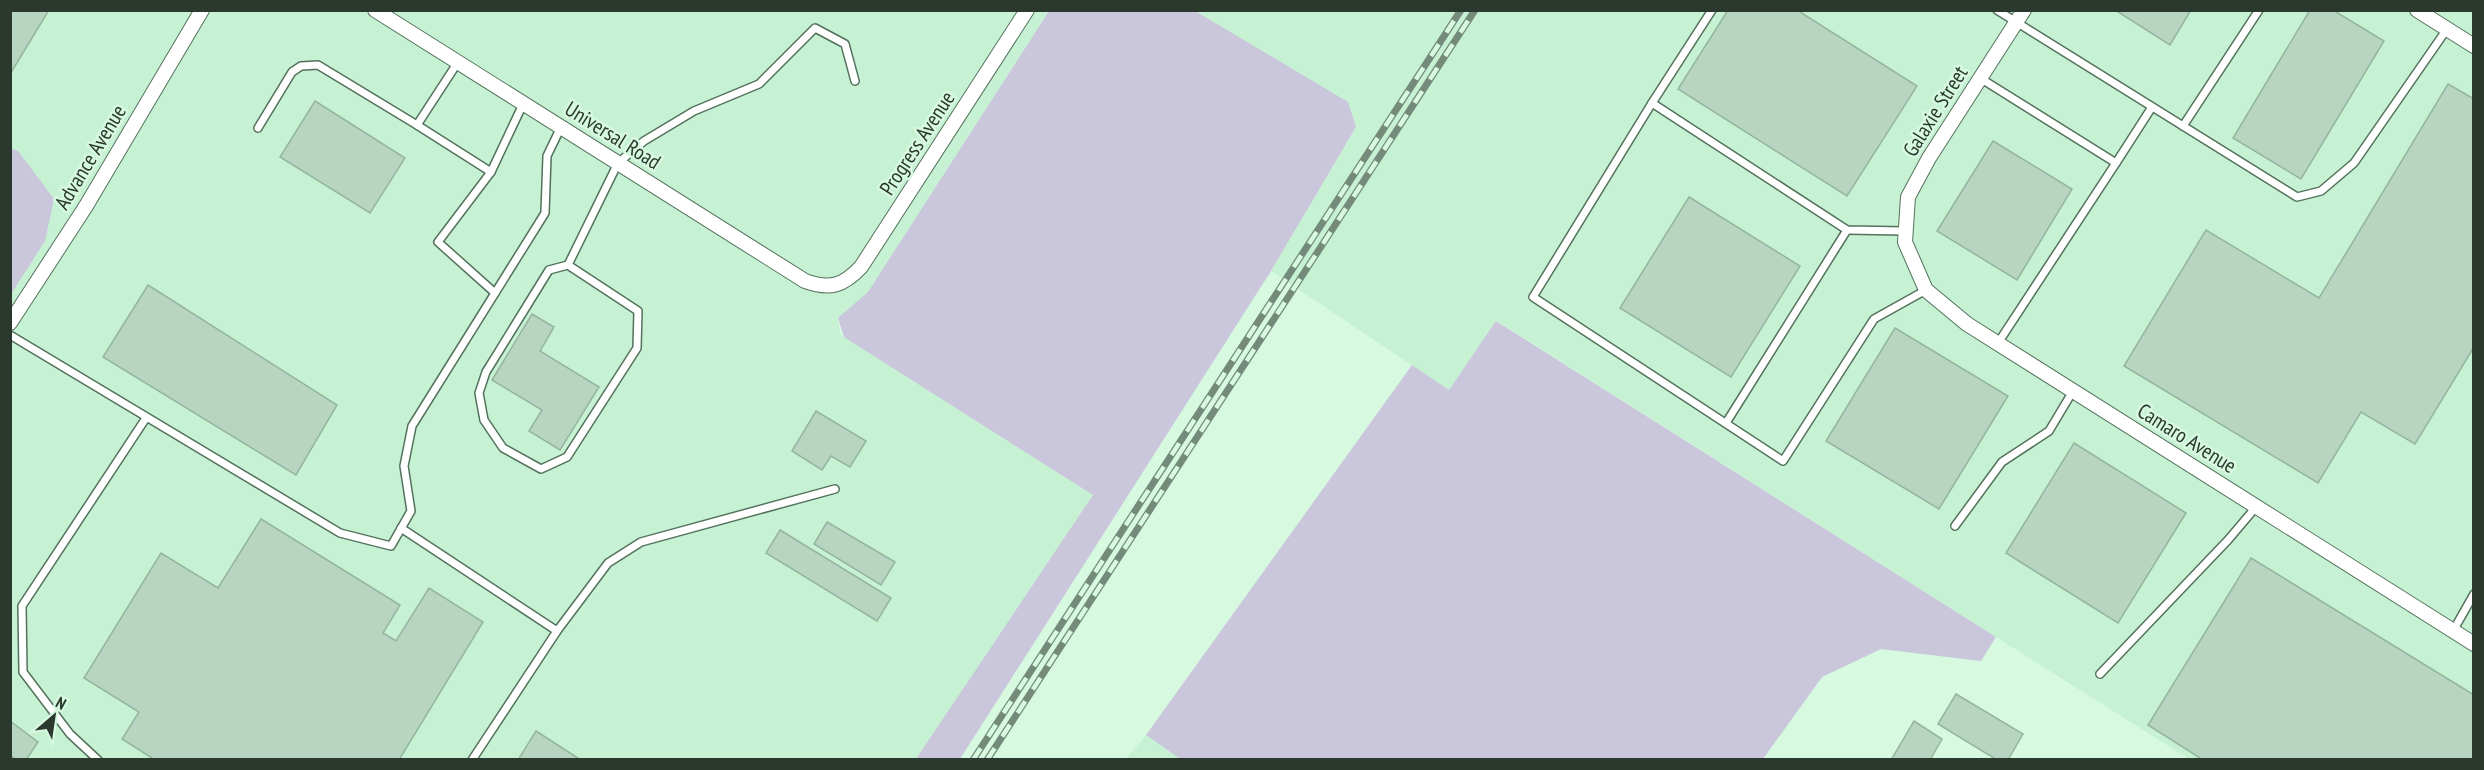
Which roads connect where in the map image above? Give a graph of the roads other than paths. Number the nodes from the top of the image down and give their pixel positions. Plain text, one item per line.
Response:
1 (202, 10) edge
2 (375, 10) edge
3 (1027, 10) edge
4 (1712, 10) edge
5 (1997, 10) edge
6 (2259, 10) edge
7 (2417, 10) edge
8 (2020, 16) edge
9 (2447, 29) junction
10 (2474, 46) edge
11 (458, 62) junction
12 (1980, 78) junction
13 (855, 81) dead end
14 (1652, 103) junction
15 (523, 104) junction
16 (2152, 107) junction
17 (417, 125) junction
18 (2183, 126) junction
19 (258, 128) dead end
20 (561, 128) junction
21 (618, 163) junction
22 (2116, 163) junction
23 (491, 172) junction
24 (1847, 230) junction
25 (1905, 236) junction
26 (568, 265) junction
27 (831, 286) joint
28 (1926, 290) junction
29 (495, 293) junction
30 (10, 323) edge
31 (10, 335) edge
32 (1998, 343) junction
33 (2073, 391) junction
34 (146, 418) junction
35 (1726, 423) junction
36 (835, 489) dead end
37 (2256, 507) junction
38 (1955, 526) dead end
39 (401, 528) junction
40 (2474, 594) edge
41 (557, 631) junction
42 (2453, 631) junction
43 (2474, 644) edge
44 (2100, 674) dead end
45 (98, 759) edge
46 (472, 759) edge

1 - 30 street, Advance Avenue
2 - 11 street, Universal Road
3 - 27 street, Progress Avenue
4 - 14 lane
5 - 8 lane
6 - 18 lane
7 - 9 street
8 - 12 street, Galaxie Street
8 - 16 lane
9 - 10 street
9 - 18 lane
11 - 15 street, Universal Road
11 - 17 lane
12 - 22 lane
12 - 25 street, Galaxie Street
13 - 21 lane
14 - 24 lane
14 - 35 lane
15 - 20 street, Universal Road
15 - 23 lane
16 - 18 lane
16 - 22 lane
17 - 19 lane
17 - 23 lane
20 - 21 street, Universal Road
20 - 29 lane
21 - 26 lane
21 - 27 street, Universal Road
22 - 32 lane
23 - 29 lane
24 - 25 lane
24 - 35 lane
25 - 28 street, Camaro Avenue
26 - 26 lane
28 - 32 street, Camaro Avenue
28 - 35 lane
29 - 39 lane
31 - 34 lane
32 - 33 street, Camaro Avenue
33 - 37 street, Camaro Avenue
33 - 38 lane
34 - 39 lane
34 - 45 lane
36 - 41 lane
37 - 42 street, Camaro Avenue
37 - 44 lane
39 - 41 lane
40 - 42 lane
41 - 46 lane
42 - 43 street, Camaro Avenue

